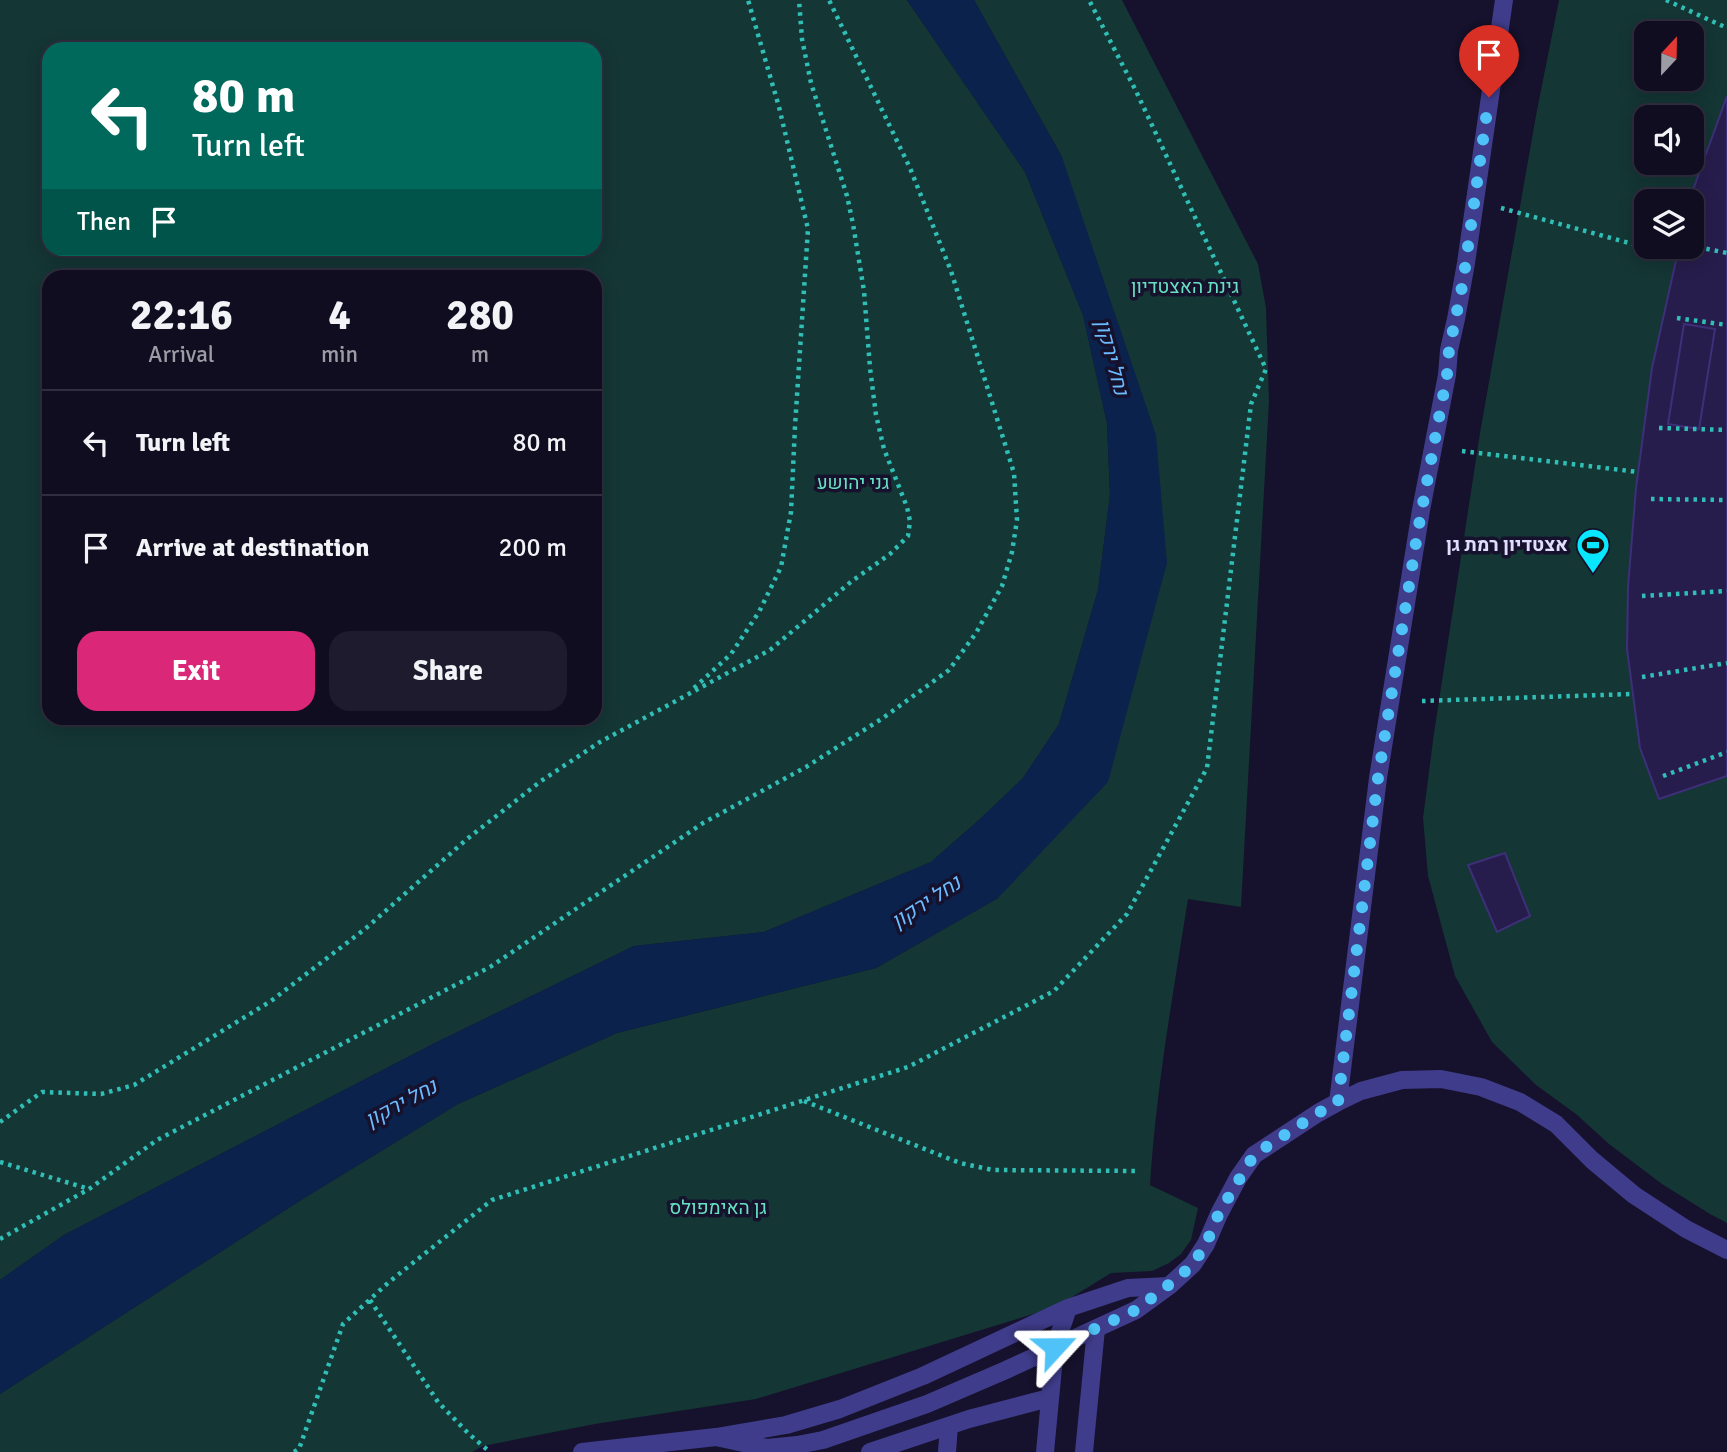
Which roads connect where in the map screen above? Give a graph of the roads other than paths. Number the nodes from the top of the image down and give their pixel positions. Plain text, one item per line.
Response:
1 (1501, 1) edge
2 (1338, 1102) junction
3 (1727, 1250) edge
4 (1169, 1286) junction
5 (1068, 1308) junction
6 (1096, 1329) junction
7 (1055, 1347) junction
8 (1049, 1398) junction
9 (948, 1426) junction
10 (716, 1444) edge
11 (582, 1452) edge
12 (870, 1452) edge
13 (947, 1452) edge
14 (1045, 1452) edge
15 (1084, 1452) edge

1 - 2 lane
2 - 3 lane
2 - 4 lane
4 - 5 lane
4 - 6 lane
5 - 6 lane
5 - 7 lane
5 - 10 lane
6 - 7 lane
6 - 15 lane
7 - 8 lane
7 - 10 lane
8 - 9 lane
8 - 14 lane
9 - 12 lane
9 - 13 lane
10 - 11 lane

